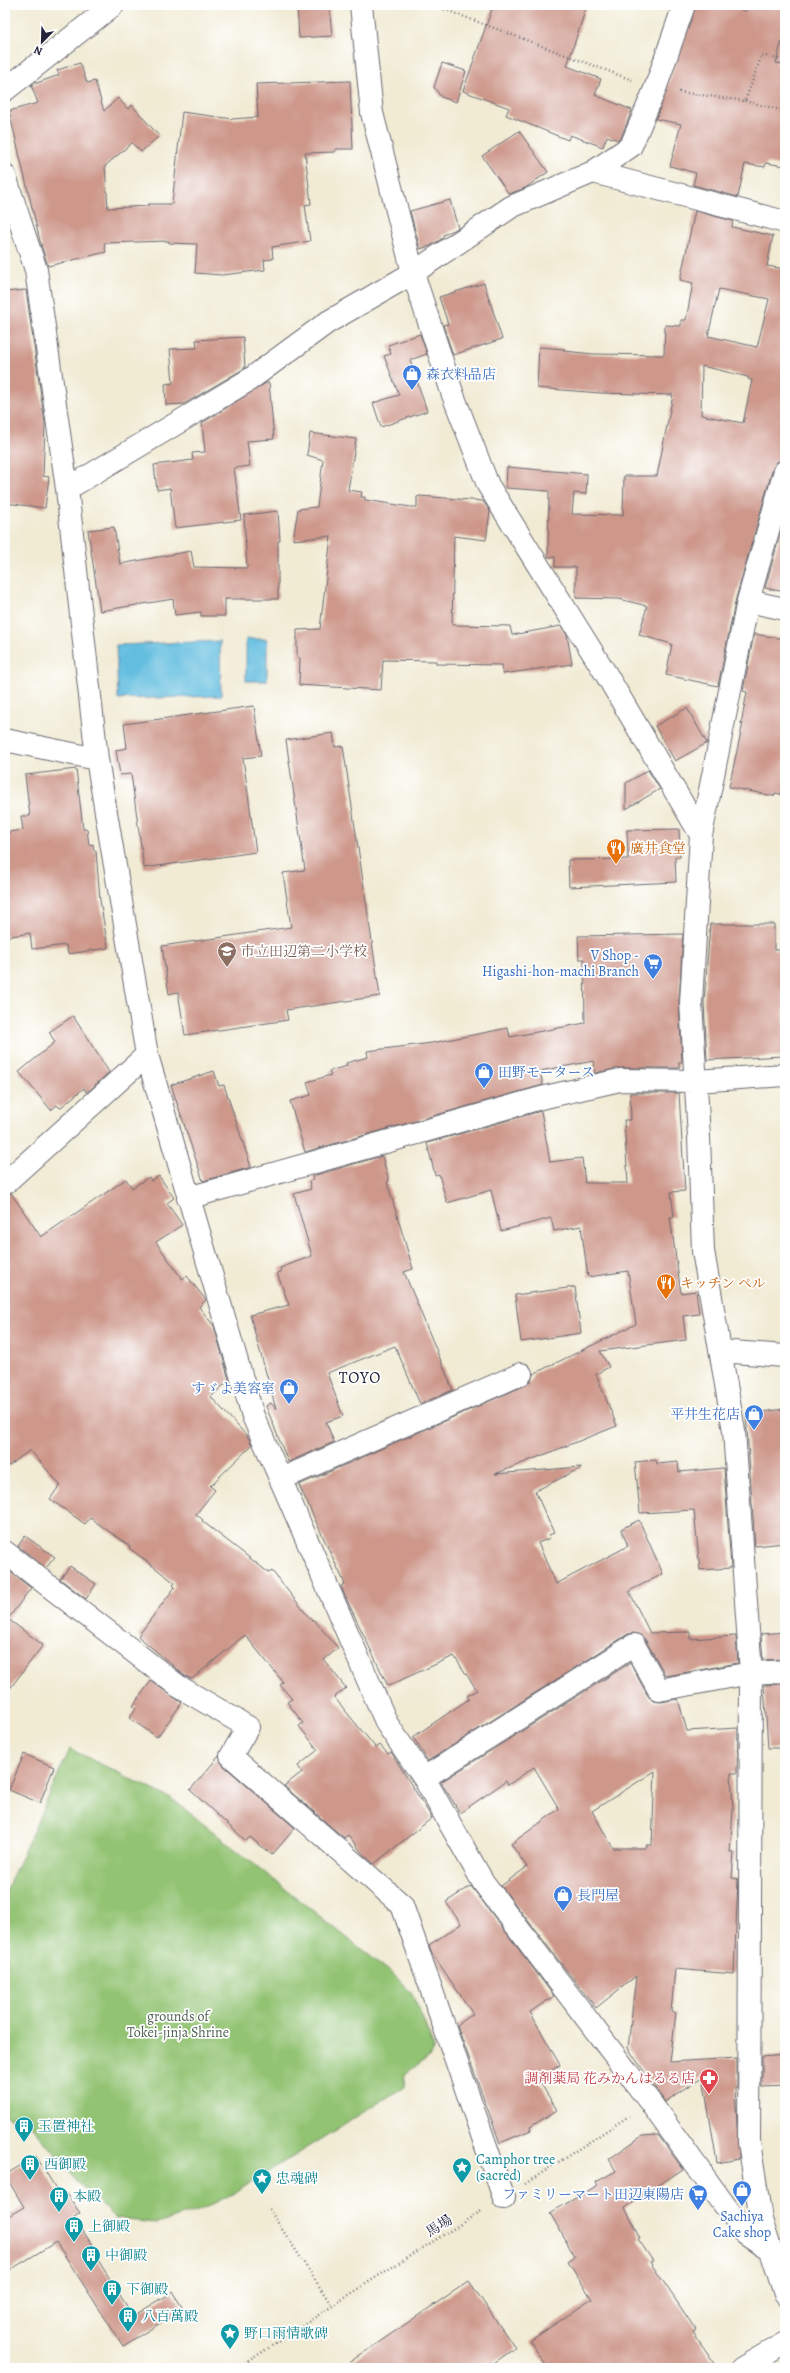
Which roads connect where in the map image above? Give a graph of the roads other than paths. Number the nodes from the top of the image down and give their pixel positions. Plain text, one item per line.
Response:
1 (113, 5) edge
2 (362, 5) edge
3 (684, 5) edge
4 (5, 90) edge
5 (593, 172) junction
6 (5, 176) edge
7 (785, 222) edge
8 (413, 273) junction
9 (785, 472) edge
10 (67, 489) junction
11 (748, 601) junction
12 (785, 608) edge
13 (5, 740) edge
14 (97, 759) junction
15 (701, 835) junction
16 (147, 1055) junction
17 (785, 1075) edge
18 (696, 1081) junction
19 (5, 1183) edge
20 (188, 1198) junction
21 (720, 1351) junction
22 (785, 1356) edge
23 (521, 1374) dead end
24 (281, 1480) junction
25 (5, 1552) edge
26 (785, 1670) edge
27 (751, 1673) junction
28 (424, 1778) junction
29 (504, 2198) road end
30 (772, 2251) junction
31 (785, 2294) edge
32 (785, 2343) edge
33 (742, 2368) edge

1 - 4 street
2 - 8 street
3 - 5 street
5 - 7 street
5 - 8 street
6 - 10 street
8 - 10 street
8 - 15 street
9 - 11 street
10 - 14 street
11 - 12 street
11 - 15 street
13 - 14 street
14 - 16 street
15 - 18 street
16 - 19 street
16 - 20 street
17 - 18 street
18 - 20 street
18 - 21 street
20 - 24 street
21 - 22 street
21 - 27 street
23 - 24 street
24 - 28 street
25 - 29 street
26 - 27 street
27 - 28 street
27 - 30 street
28 - 30 street
30 - 31 street
32 - 33 street

